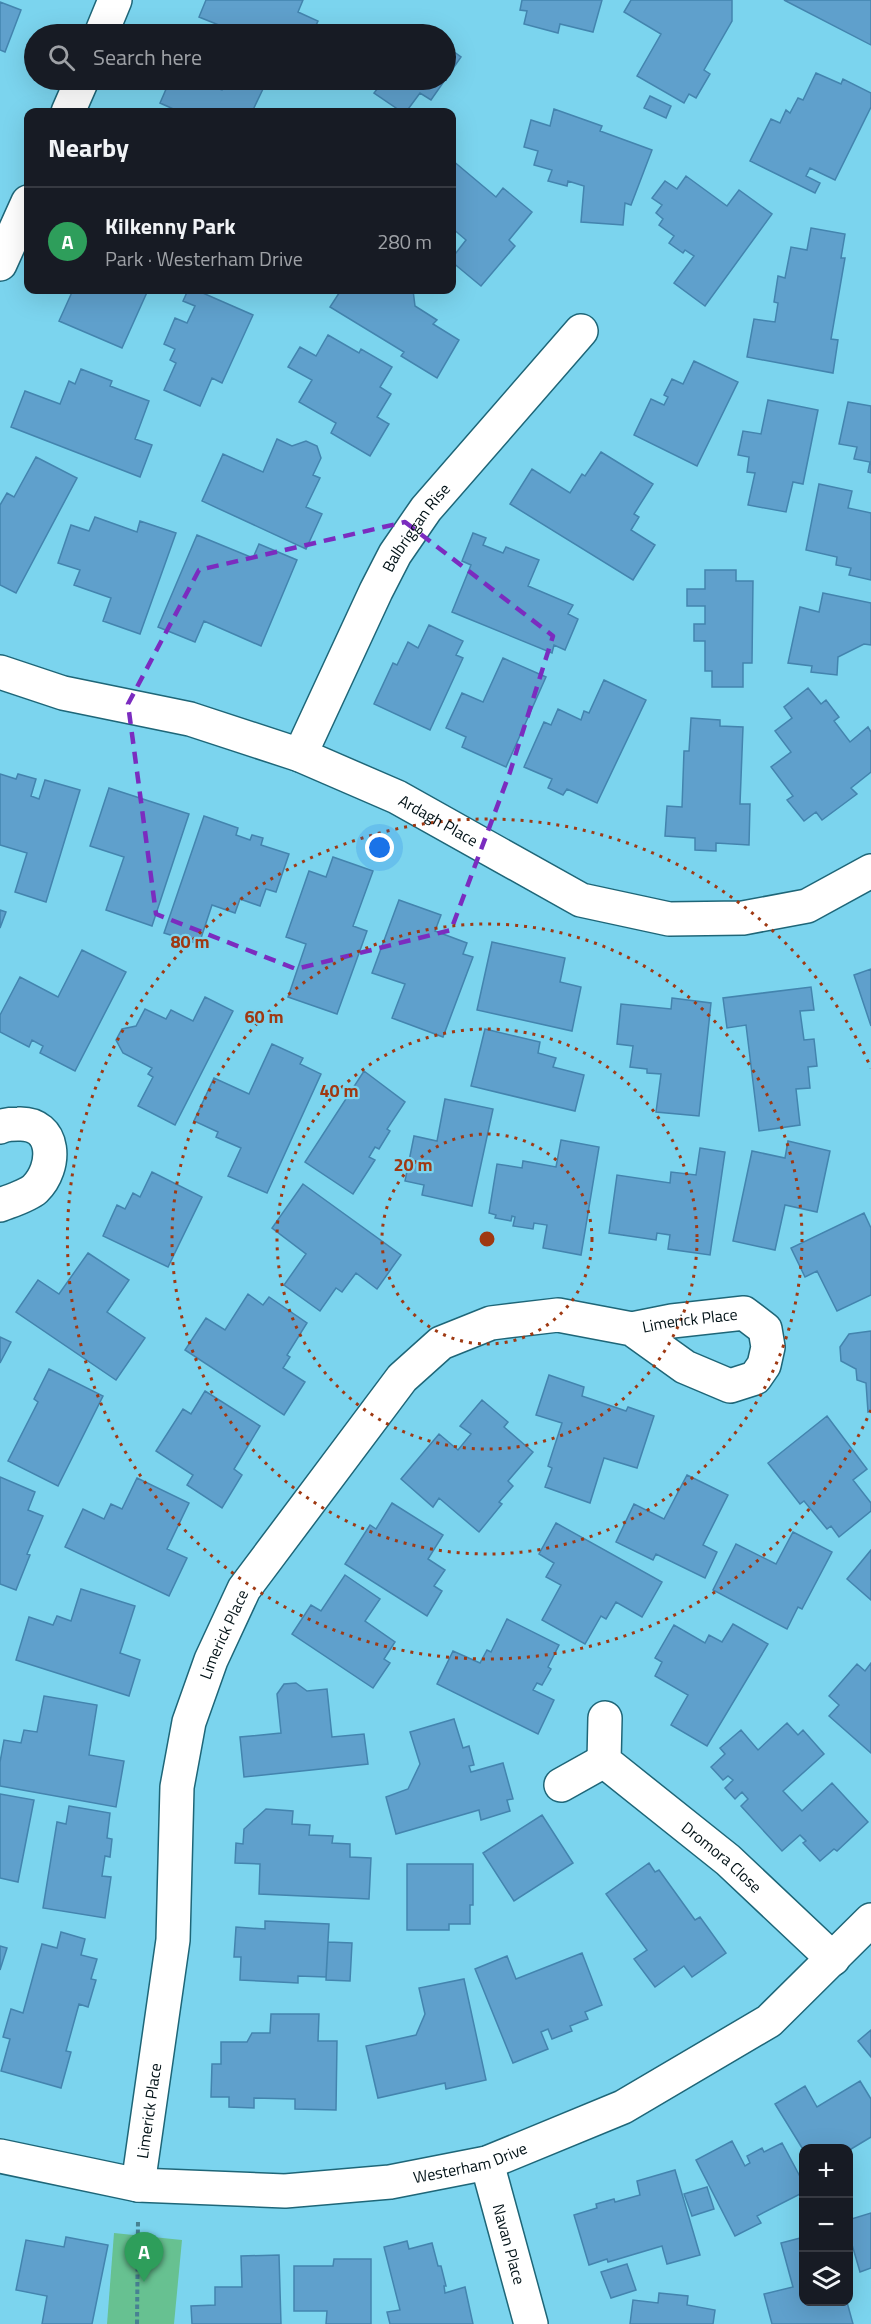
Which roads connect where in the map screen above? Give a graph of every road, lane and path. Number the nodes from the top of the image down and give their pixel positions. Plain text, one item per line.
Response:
1 (115, 0) edge
2 (105, 24) edge
3 (78, 90) edge
4 (70, 108) edge
5 (24, 211) edge
6 (0, 264) edge
7 (581, 331) dead end
8 (0, 672) edge
9 (300, 755) junction
10 (871, 871) edge
11 (0, 1127) edge
12 (0, 1205) edge
13 (632, 1329) dead end
14 (605, 1718) dead end
15 (604, 1761) junction
16 (561, 1785) dead end
17 (871, 1920) edge
18 (833, 1959) junction
19 (0, 2156) edge
20 (487, 2163) junction
21 (138, 2186) junction
22 (137, 2324) edge
23 (531, 2324) edge

1 - 2 street
3 - 4 street
5 - 6 street
7 - 9 street, Balbriggan Rise
8 - 9 street, Ardagh Place
9 - 10 street, Ardagh Place
11 - 12 street
13 - 21 street, Limerick Place
14 - 15 street
15 - 16 street
15 - 18 street, Dromora Close
17 - 18 street, Westerham Drive
18 - 20 street, Westerham Drive
19 - 21 street, Westerham Drive
20 - 21 street, Westerham Drive
20 - 23 street, Navan Place
21 - 22 path

